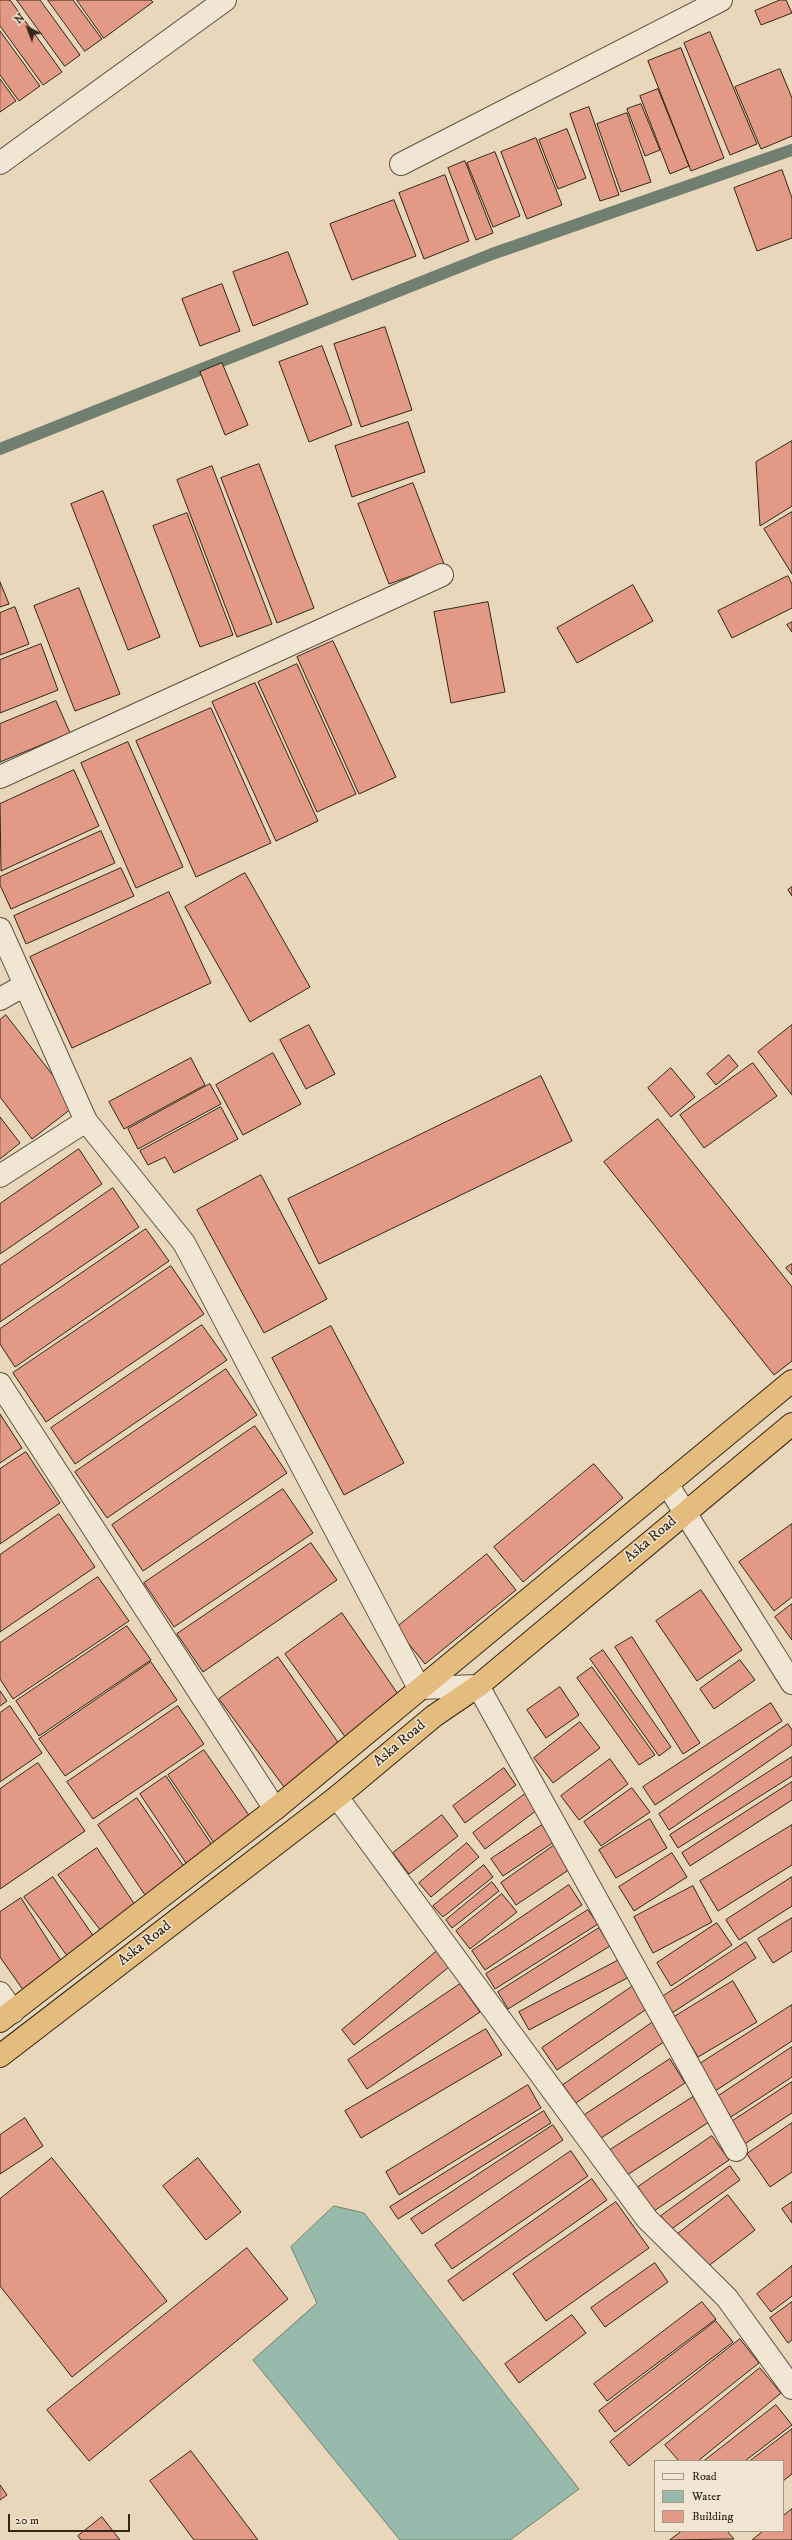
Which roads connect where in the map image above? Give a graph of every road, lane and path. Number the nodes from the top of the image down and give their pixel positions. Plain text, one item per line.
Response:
1 (225, 0) edge
2 (721, 0) edge
3 (0, 163) edge
4 (401, 164) dead end
5 (442, 575) dead end
6 (0, 777) edge
7 (0, 929) edge
8 (25, 985) junction
9 (0, 999) edge
10 (86, 1121) junction
11 (0, 1176) edge
12 (792, 1381) edge
13 (0, 1384) edge
14 (792, 1424) edge
15 (667, 1484) junction
16 (686, 1511) junction
17 (792, 1683) edge
18 (478, 1686) junction
19 (419, 1688) junction
20 (337, 1797) junction
21 (275, 1809) junction
22 (0, 1993) edge
23 (6, 2017) edge
24 (0, 2056) edge
25 (736, 2150) dead end
26 (792, 2388) edge

1 - 3 street
2 - 4 street
5 - 6 street
7 - 8 street
8 - 9 street
8 - 10 street
10 - 11 street
10 - 19 street
12 - 15 highway
13 - 21 street
14 - 16 highway, Aska Road
15 - 16 street
15 - 19 highway
16 - 17 street
16 - 18 highway, Aska Road
18 - 19 street
18 - 20 highway, Aska Road
18 - 25 street
19 - 21 highway
20 - 24 highway, Aska Road
20 - 26 street
21 - 23 highway
22 - 23 street

